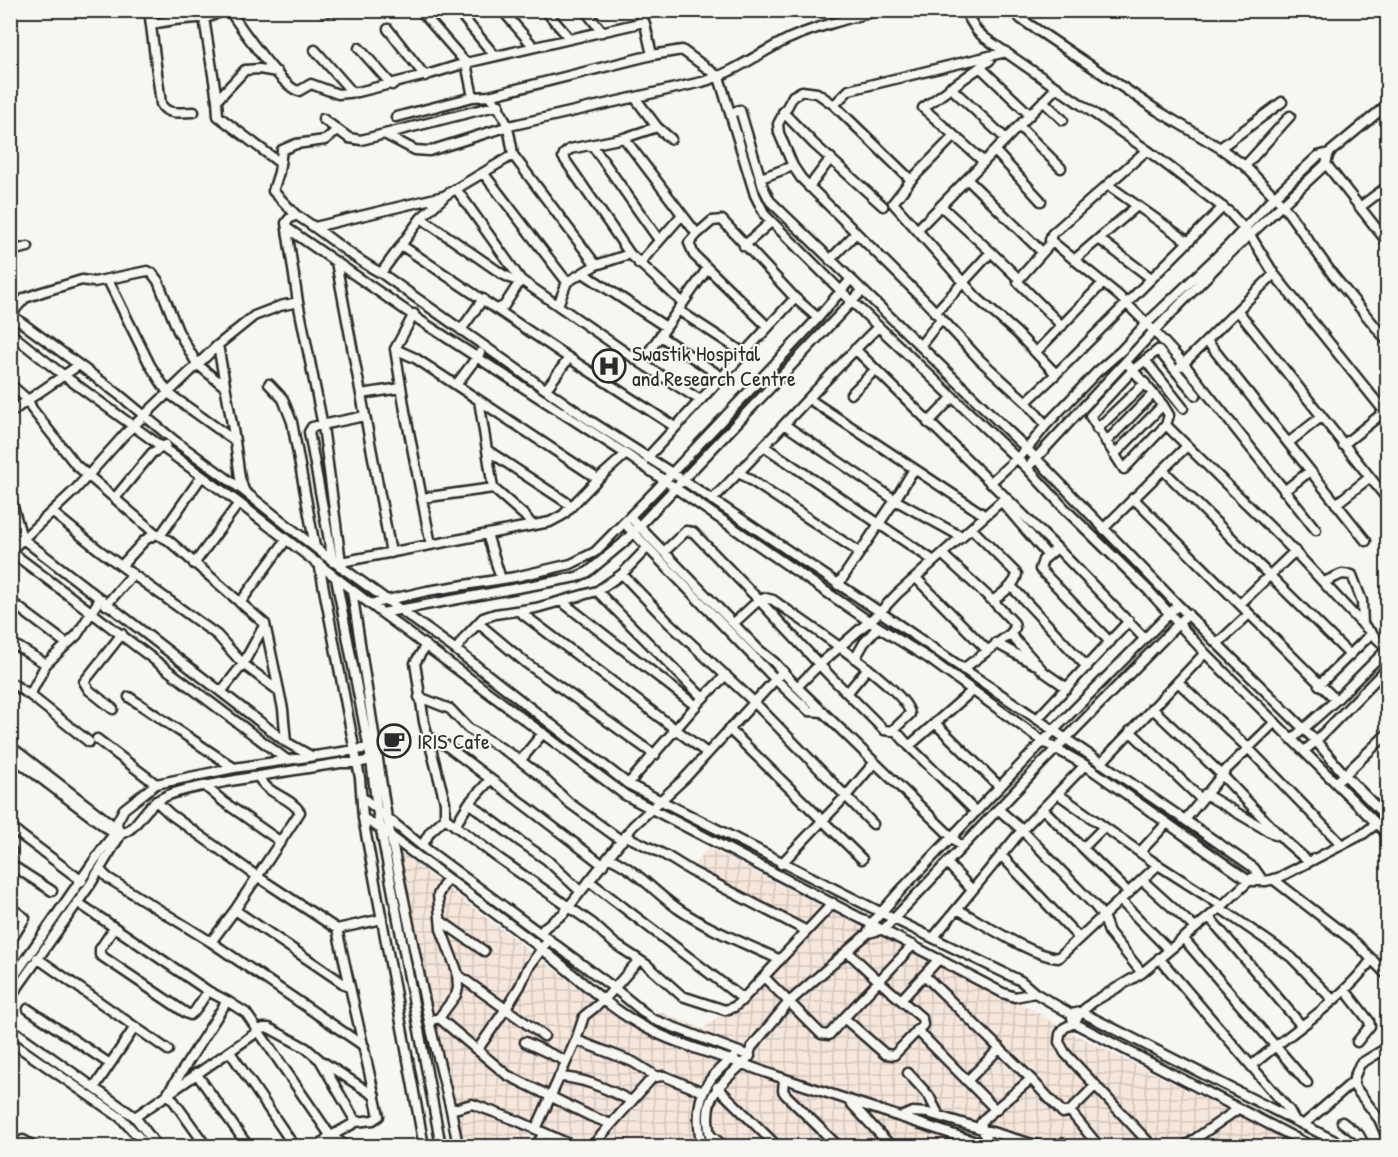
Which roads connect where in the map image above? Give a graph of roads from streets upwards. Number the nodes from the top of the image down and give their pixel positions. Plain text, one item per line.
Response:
1 (149, 10) edge
2 (224, 10) edge
3 (229, 10) edge
4 (420, 10) edge
5 (457, 10) edge
6 (502, 10) edge
7 (545, 10) edge
8 (585, 10) edge
9 (639, 10) edge
10 (881, 10) edge
11 (999, 10) edge
12 (1013, 10) edge
13 (964, 12) edge
14 (204, 18) junction
15 (644, 22) junction
16 (151, 24) junction
17 (388, 29) dead end
18 (602, 32) junction
19 (570, 39) junction
20 (534, 47) junction
21 (358, 48) dead end
22 (315, 50) dead end
23 (1006, 52) junction
24 (652, 55) junction
25 (495, 56) junction
26 (994, 56) junction
27 (466, 63) junction
28 (980, 67) junction
29 (277, 72) junction
30 (425, 76) junction
31 (719, 77) junction
32 (392, 85) junction
33 (950, 87) junction
34 (1057, 87) junction
35 (352, 92) junction
36 (489, 96) junction
37 (473, 97) junction
38 (636, 99) junction
39 (217, 100) junction
40 (1043, 101) junction
41 (1282, 102) dead end
42 (1388, 104) edge
43 (499, 105) junction
44 (834, 105) junction
45 (194, 112) dead end
46 (783, 112) junction
47 (730, 113) junction
48 (1030, 115) junction
49 (1290, 116) dead end
50 (396, 117) dead end
51 (323, 119) dead end
52 (1063, 120) dead end
53 (509, 126) junction
54 (1019, 126) junction
55 (657, 127) junction
56 (337, 130) junction
57 (387, 135) junction
58 (954, 136) junction
59 (624, 138) junction
60 (671, 139) dead end
61 (1006, 139) junction
62 (592, 145) junction
63 (1220, 148) junction
64 (1148, 150) junction
65 (995, 151) junction
66 (1329, 153) junction
67 (513, 155) junction
68 (831, 158) junction
69 (984, 162) junction
70 (280, 163) junction
71 (1326, 164) junction
72 (793, 166) junction
73 (1245, 166) junction
74 (1062, 168) dead end
75 (484, 174) junction
76 (761, 178) junction
77 (967, 179) junction
78 (911, 180) junction
79 (1108, 185) junction
80 (1388, 186) edge
81 (809, 187) junction
82 (457, 190) junction
83 (444, 196) junction
84 (1274, 197) junction
85 (1041, 201) dead end
86 (1283, 205) junction
87 (883, 206) dead end
88 (941, 206) junction
89 (1137, 206) junction
90 (1223, 207) junction
91 (1360, 207) junction
92 (296, 215) junction
93 (681, 216) junction
94 (421, 218) junction
95 (771, 222) junction
96 (315, 227) junction
97 (287, 228) junction
98 (918, 229) junction
99 (1247, 232) junction
100 (697, 234) junction
101 (856, 234) junction
102 (1099, 239) junction
103 (659, 240) junction
104 (1187, 242) junction
105 (1387, 242) edge
106 (1051, 243) junction
107 (401, 245) junction
108 (744, 246) junction
109 (28, 247) dead end
110 (10, 251) edge
111 (991, 252) junction
112 (1042, 252) junction
113 (630, 254) junction
114 (830, 260) junction
115 (1074, 260) junction
116 (336, 262) junction
117 (359, 262) junction
118 (639, 264) junction
119 (596, 266) junction
120 (707, 269) junction
121 (351, 272) junction
122 (381, 273) junction
123 (583, 273) junction
124 (1274, 274) junction
125 (1151, 278) junction
126 (851, 279) junction
127 (1018, 279) junction
128 (108, 280) junction
129 (521, 280) junction
130 (567, 282) junction
131 (963, 282) junction
132 (1103, 284) junction
133 (841, 291) junction
134 (862, 291) junction
135 (795, 298) junction
136 (483, 299) junction
137 (851, 301) junction
138 (298, 302) junction
139 (1126, 303) junction
140 (558, 305) junction
141 (680, 306) junction
142 (497, 309) junction
143 (1238, 311) junction
144 (11, 314) edge
145 (414, 314) junction
146 (938, 316) junction
147 (818, 318) junction
148 (1146, 324) junction
149 (1062, 326) junction
150 (666, 327) junction
151 (768, 327) junction
152 (878, 327) junction
153 (461, 330) junction
154 (1154, 331) junction
155 (10, 333) edge
156 (660, 336) junction
157 (1207, 341) junction
158 (1388, 342) edge
159 (218, 345) junction
160 (920, 346) junction
161 (484, 348) junction
162 (395, 349) junction
163 (855, 350) junction
164 (1036, 352) junction
165 (744, 353) junction
166 (477, 357) junction
167 (569, 358) junction
168 (1144, 360) junction
169 (1126, 362) junction
170 (641, 363) junction
171 (197, 364) junction
172 (1184, 364) junction
173 (79, 365) junction
174 (875, 370) junction
175 (1133, 370) junction
176 (1177, 371) junction
177 (1056, 374) junction
178 (63, 375) junction
179 (722, 376) junction
180 (1144, 383) junction
181 (10, 384) edge
182 (269, 384) dead end
183 (456, 385) junction
184 (225, 387) junction
185 (401, 388) junction
186 (547, 388) junction
187 (168, 393) junction
188 (361, 394) junction
189 (851, 394) dead end
190 (1153, 394) junction
191 (1196, 395) dead end
192 (953, 397) junction
193 (809, 399) junction
194 (28, 400) junction
195 (479, 400) junction
196 (700, 400) junction
197 (1026, 402) junction
198 (1163, 405) junction
199 (1182, 408) dead end
200 (10, 413) edge
201 (1386, 414) edge
202 (365, 416) junction
203 (144, 417) junction
204 (1321, 417) junction
205 (928, 423) junction
206 (135, 425) junction
207 (785, 425) junction
208 (1046, 425) junction
209 (1166, 425) junction
210 (323, 426) junction
211 (675, 427) junction
212 (1097, 429) junction
213 (175, 441) junction
214 (235, 441) junction
215 (1106, 442) junction
216 (1288, 443) junction
217 (1343, 445) junction
218 (161, 446) junction
219 (1187, 446) junction
220 (765, 447) junction
221 (1027, 449) junction
222 (487, 450) junction
223 (626, 454) junction
224 (1114, 455) junction
225 (647, 458) junction
226 (1017, 459) junction
227 (1036, 459) junction
228 (1027, 468) junction
229 (914, 469) junction
230 (1162, 470) junction
231 (1310, 471) junction
232 (672, 473) junction
233 (740, 473) junction
234 (87, 475) junction
235 (202, 476) junction
236 (1370, 478) junction
237 (598, 479) junction
238 (683, 480) junction
239 (664, 482) junction
240 (990, 483) junction
241 (674, 487) junction
242 (493, 488) junction
243 (244, 490) junction
244 (1284, 491) junction
245 (10, 496) edge
246 (115, 498) junction
247 (422, 498) junction
248 (1133, 498) junction
249 (1003, 499) junction
250 (712, 500) junction
251 (895, 500) junction
252 (1388, 500) edge
253 (239, 503) junction
254 (1336, 504) junction
255 (572, 506) junction
256 (52, 512) junction
257 (984, 515) junction
258 (627, 520) junction
259 (878, 523) junction
260 (532, 525) junction
261 (639, 526) junction
262 (972, 529) junction
263 (1103, 529) junction
264 (10, 530) edge
265 (1316, 531) dead end
266 (632, 533) junction
267 (487, 534) junction
268 (158, 535) junction
269 (962, 537) junction
270 (22, 538) junction
271 (286, 540) junction
272 (1366, 541) dead end
273 (431, 545) junction
274 (315, 547) junction
275 (1057, 548) junction
276 (647, 549) junction
277 (11, 551) edge
278 (1294, 551) junction
279 (664, 552) junction
280 (859, 552) junction
281 (391, 553) junction
282 (942, 554) junction
283 (1048, 556) junction
284 (934, 561) junction
285 (194, 564) junction
286 (320, 564) junction
287 (339, 564) junction
288 (122, 565) junction
289 (133, 574) junction
290 (622, 574) junction
291 (1269, 576) junction
292 (335, 577) junction
293 (916, 578) junction
294 (501, 579) junction
295 (1324, 582) junction
296 (838, 585) junction
297 (1011, 585) junction
298 (597, 591) junction
299 (352, 592) junction
300 (386, 600) junction
301 (759, 600) junction
302 (10, 601) edge
303 (561, 601) junction
304 (993, 601) junction
305 (103, 602) junction
306 (240, 603) junction
307 (370, 604) junction
308 (1240, 604) junction
309 (1178, 605) junction
310 (399, 609) junction
311 (93, 612) junction
312 (520, 612) junction
313 (880, 612) junction
314 (382, 614) junction
315 (1170, 614) junction
316 (1188, 614) junction
317 (1249, 614) junction
318 (1129, 621) junction
319 (870, 622) junction
320 (477, 623) junction
321 (734, 623) junction
322 (265, 624) junction
323 (1178, 624) junction
324 (1363, 625) junction
325 (878, 627) junction
326 (122, 634) junction
327 (1010, 634) junction
328 (1371, 634) junction
329 (1144, 639) junction
330 (10, 642) edge
331 (1110, 642) junction
332 (996, 643) junction
333 (1218, 643) junction
334 (67, 644) junction
335 (426, 645) junction
336 (841, 647) junction
337 (1387, 648) edge
338 (456, 650) junction
339 (987, 650) junction
340 (1205, 653) junction
341 (1350, 655) junction
342 (856, 657) junction
343 (46, 664) junction
344 (243, 664) junction
345 (820, 664) junction
346 (1039, 667) junction
347 (1087, 667) junction
348 (868, 668) junction
349 (1388, 668) edge
350 (963, 669) junction
351 (783, 671) junction
352 (726, 675) junction
353 (775, 679) junction
354 (10, 682) edge
355 (1178, 682) junction
356 (1319, 685) junction
357 (797, 687) junction
358 (1067, 688) junction
359 (279, 691) junction
360 (972, 691) junction
361 (221, 692) junction
362 (848, 692) junction
363 (30, 695) junction
364 (129, 697) dead end
365 (419, 697) junction
366 (703, 698) junction
367 (1336, 700) junction
368 (754, 702) junction
369 (696, 706) junction
370 (1152, 708) junction
371 (113, 709) dead end
372 (823, 712) junction
373 (1037, 719) junction
374 (1275, 722) junction
375 (935, 723) junction
376 (676, 729) junction
377 (729, 729) junction
378 (894, 730) junction
379 (1054, 730) junction
380 (1304, 730) junction
381 (1130, 731) junction
382 (543, 733) junction
383 (1388, 733) edge
384 (427, 736) junction
385 (1066, 739) junction
386 (1292, 739) junction
387 (1316, 741) junction
388 (286, 742) junction
389 (1044, 742) junction
390 (10, 746) edge
391 (909, 747) junction
392 (369, 748) junction
393 (1248, 748) junction
394 (1055, 749) junction
395 (354, 750) junction
396 (1304, 751) junction
397 (707, 753) junction
398 (10, 755) edge
399 (655, 755) junction
400 (312, 756) junction
401 (286, 760) junction
402 (371, 760) junction
403 (520, 761) junction
404 (357, 763) junction
405 (874, 763) junction
406 (1101, 763) junction
407 (1085, 765) junction
408 (234, 768) junction
409 (1344, 774) junction
410 (1222, 775) junction
411 (258, 776) junction
412 (490, 780) junction
413 (1336, 783) junction
414 (156, 784) junction
415 (628, 784) junction
416 (205, 786) junction
417 (1000, 787) junction
418 (1058, 794) junction
419 (846, 796) junction
420 (1203, 796) junction
421 (362, 797) junction
422 (156, 801) junction
423 (661, 801) junction
424 (469, 803) junction
425 (650, 809) junction
426 (998, 809) junction
427 (1043, 809) junction
428 (377, 810) junction
429 (976, 812) junction
430 (1386, 816) edge
431 (363, 818) junction
432 (387, 818) junction
433 (445, 818) junction
434 (1185, 820) junction
435 (821, 822) junction
436 (873, 824) dead end
437 (1167, 824) junction
438 (1376, 824) junction
439 (455, 826) junction
440 (1104, 826) junction
441 (10, 827) edge
442 (381, 829) junction
443 (1022, 830) junction
444 (119, 834) junction
445 (1388, 835) edge
446 (392, 838) junction
447 (951, 838) junction
448 (624, 839) junction
449 (1286, 841) junction
450 (281, 842) junction
451 (1342, 844) junction
452 (422, 846) junction
453 (962, 847) junction
454 (1083, 848) junction
455 (1140, 852) junction
456 (1001, 855) junction
457 (862, 859) dead end
458 (606, 861) junction
459 (783, 862) junction
460 (1309, 862) junction
461 (947, 863) junction
462 (10, 864) edge
463 (1158, 865) junction
464 (100, 870) junction
465 (1258, 871) junction
466 (773, 872) junction
467 (258, 877) junction
468 (447, 878) junction
469 (1273, 879) junction
470 (1142, 880) junction
471 (82, 881) junction
472 (589, 881) junction
473 (1249, 881) junction
474 (1263, 881) junction
475 (972, 890) junction
476 (52, 891) dead end
477 (580, 891) junction
478 (1129, 893) junction
479 (1120, 901) junction
480 (77, 902) junction
481 (833, 903) junction
482 (10, 907) edge
483 (568, 907) junction
484 (1221, 907) junction
485 (957, 909) junction
486 (235, 910) junction
487 (880, 912) junction
488 (1103, 916) junction
489 (1209, 917) junction
490 (382, 919) junction
491 (894, 919) junction
492 (441, 921) junction
493 (872, 923) junction
494 (114, 928) junction
495 (1195, 928) junction
496 (337, 929) junction
497 (884, 929) junction
498 (807, 931) junction
499 (541, 933) junction
500 (868, 933) junction
501 (933, 938) junction
502 (1079, 938) junction
503 (1183, 938) junction
504 (549, 939) junction
505 (10, 942) edge
506 (211, 942) junction
507 (913, 945) junction
508 (542, 949) junction
509 (1168, 950) junction
510 (484, 951) dead end
511 (848, 952) junction
512 (37, 958) junction
513 (939, 958) junction
514 (1159, 958) junction
515 (639, 960) junction
516 (780, 960) junction
517 (1372, 960) junction
518 (1142, 973) junction
519 (1385, 973) dead end
520 (458, 975) junction
521 (924, 975) junction
522 (764, 977) junction
523 (10, 982) edge
524 (880, 982) junction
525 (350, 988) junction
526 (614, 988) junction
527 (1345, 990) junction
528 (208, 992) junction
529 (1035, 993) junction
530 (10, 998) edge
531 (743, 999) junction
532 (604, 1000) junction
533 (901, 1000) junction
534 (1334, 1000) junction
535 (227, 1001) junction
536 (788, 1003) junction
537 (28, 1009) dead end
538 (505, 1009) junction
539 (1081, 1012) junction
540 (246, 1013) junction
541 (1071, 1014) junction
542 (439, 1018) junction
543 (844, 1018) junction
544 (429, 1021) junction
545 (1074, 1023) junction
546 (1301, 1025) junction
547 (135, 1027) junction
548 (10, 1028) edge
549 (270, 1028) junction
550 (917, 1030) junction
551 (258, 1031) junction
552 (544, 1036) dead end
553 (576, 1040) junction
554 (10, 1041) edge
555 (525, 1042) dead end
556 (1357, 1042) dead end
557 (364, 1046) junction
558 (1275, 1046) junction
559 (1388, 1047) edge
560 (999, 1048) junction
561 (478, 1049) junction
562 (168, 1050) dead end
563 (738, 1051) junction
564 (230, 1052) junction
565 (750, 1052) junction
566 (732, 1059) junction
567 (320, 1060) junction
568 (566, 1061) junction
569 (743, 1063) junction
570 (110, 1064) junction
571 (1251, 1066) junction
572 (196, 1073) junction
573 (908, 1073) dead end
574 (559, 1077) junction
575 (657, 1077) junction
576 (784, 1078) junction
577 (1031, 1079) junction
578 (967, 1081) junction
579 (1354, 1081) junction
580 (1307, 1083) dead end
581 (1096, 1085) junction
582 (717, 1087) junction
583 (94, 1088) junction
584 (703, 1092) junction
585 (168, 1093) junction
586 (375, 1096) junction
587 (550, 1096) junction
588 (847, 1100) junction
589 (632, 1101) junction
590 (1239, 1109) junction
591 (451, 1110) junction
592 (996, 1110) junction
593 (1070, 1111) junction
594 (939, 1116) junction
595 (135, 1117) junction
596 (900, 1117) junction
597 (356, 1122) junction
598 (1296, 1122) junction
599 (1342, 1122) dead end
600 (611, 1124) junction
601 (982, 1130) junction
602 (540, 1131) junction
603 (1284, 1133) junction
604 (331, 1135) junction
605 (709, 1135) junction
606 (1388, 1140) edge
607 (142, 1144) edge
608 (1096, 1144) dead end
609 (15, 1146) edge
610 (34, 1146) edge
611 (157, 1146) edge
612 (206, 1146) edge
613 (248, 1146) edge
614 (294, 1146) edge
615 (319, 1146) edge
616 (346, 1146) edge
617 (424, 1146) edge
618 (441, 1146) edge
619 (458, 1146) edge
620 (536, 1146) edge
621 (573, 1146) edge
622 (592, 1146) edge
623 (702, 1146) edge
624 (712, 1146) edge
625 (724, 1146) edge
626 (777, 1146) edge
627 (838, 1146) edge
628 (891, 1146) edge
629 (990, 1146) edge
630 (1038, 1146) edge
631 (1152, 1146) edge
632 (1185, 1146) edge
633 (1311, 1146) edge
634 (1345, 1146) edge
635 (1365, 1146) edge

1 - 16 street
2 - 14 street
3 - 29 street
4 - 27 street
5 - 25 street
6 - 20 street
7 - 19 street
8 - 18 street
9 - 15 street
10 - 31 street
11 - 13 street
12 - 63 street
13 - 23 street
14 - 16 street
14 - 39 street
15 - 18 street
15 - 24 street
16 - 45 street
17 - 30 street
18 - 19 street
19 - 20 street
20 - 25 street
21 - 32 street
22 - 35 street
23 - 26 street
23 - 34 street
24 - 31 street
24 - 36 street
25 - 27 street
26 - 28 street
26 - 44 street
27 - 30 street
27 - 37 street
28 - 33 street
28 - 48 street
29 - 35 street
29 - 39 street
30 - 32 street
31 - 38 street
31 - 47 street
32 - 35 street
33 - 58 street
33 - 61 street
34 - 40 street
34 - 64 street
36 - 37 street
36 - 43 street
37 - 50 street
38 - 53 street
38 - 55 street
39 - 70 street
40 - 48 street
40 - 52 street
41 - 63 street
42 - 66 street
43 - 53 street
43 - 57 street
44 - 46 street
44 - 78 street
46 - 68 street
46 - 72 street
47 - 76 street
47 - 95 street
48 - 54 street
49 - 73 street
51 - 56 street
53 - 57 street
53 - 67 street
54 - 61 street
54 - 74 street
55 - 59 street
55 - 60 street
56 - 57 street
56 - 70 street
58 - 69 street
58 - 78 street
59 - 62 street
59 - 93 street
61 - 65 street
62 - 103 street
62 - 113 street
63 - 73 street
64 - 79 street
64 - 90 street
65 - 69 street
65 - 85 street
66 - 71 street
66 - 84 street
67 - 75 street
67 - 119 street
68 - 81 street
68 - 87 street
69 - 77 street
70 - 92 street
71 - 86 street
71 - 91 street
72 - 76 street
72 - 81 street
73 - 84 street
75 - 82 street
75 - 130 street
76 - 114 street
77 - 88 street
77 - 112 street
78 - 98 street
79 - 89 street
79 - 106 street
80 - 91 street
81 - 101 street
82 - 83 street
82 - 129 street
83 - 94 street
83 - 96 street
84 - 86 street
84 - 99 street
86 - 99 street
86 - 158 street
88 - 98 street
88 - 111 street
89 - 102 street
89 - 104 street
90 - 99 street
90 - 104 street
91 - 105 street
92 - 96 street
92 - 97 street
93 - 100 street
93 - 103 street
94 - 107 street
94 - 129 street
95 - 108 street
95 - 133 street
96 - 117 street
97 - 116 street
97 - 138 street
98 - 131 street
99 - 124 street
99 - 148 street
99 - 154 street
100 - 108 street
100 - 120 street
101 - 114 street
101 - 146 street
102 - 115 street
102 - 125 street
103 - 118 street
104 - 125 street
106 - 112 street
106 - 115 street
107 - 122 street
107 - 136 street
108 - 135 street
109 - 110 street
111 - 127 street
111 - 131 street
112 - 127 street
113 - 118 street
113 - 119 street
114 - 126 street
115 - 132 street
116 - 121 street
116 - 188 street
117 - 121 street
117 - 122 street
118 - 141 street
119 - 123 street
120 - 141 street
120 - 151 street
121 - 145 street
122 - 153 street
123 - 130 street
123 - 150 street
124 - 143 street
124 - 201 street
125 - 139 street
126 - 133 street
126 - 134 street
127 - 149 street
128 - 144 street
128 - 171 street
128 - 187 street
129 - 140 street
129 - 142 street
130 - 140 street
131 - 146 street
131 - 164 street
132 - 139 street
132 - 149 street
133 - 137 street
133 - 147 street
134 - 137 street
134 - 160 street
135 - 147 street
135 - 151 street
136 - 142 street
136 - 153 street
137 - 152 street
137 - 238 street
138 - 159 street
138 - 210 street
139 - 148 street
139 - 177 street
140 - 170 street
141 - 150 street
141 - 165 street
142 - 167 street
143 - 157 street
143 - 204 street
144 - 173 street
145 - 162 street
145 - 166 street
146 - 160 street
146 - 197 street
147 - 232 street
148 - 154 street
148 - 208 street
149 - 164 street
150 - 156 street
151 - 165 street
152 - 163 street
152 - 192 street
153 - 161 street
154 - 169 street
154 - 172 street
155 - 178 street
156 - 170 street
156 - 179 street
157 - 172 street
157 - 216 street
159 - 171 street
159 - 184 street
160 - 221 street
161 - 166 street
161 - 186 street
162 - 183 street
162 - 185 street
163 - 174 street
163 - 193 street
164 - 177 street
165 - 179 street
166 - 183 street
166 - 223 street
167 - 186 street
167 - 211 street
168 - 175 street
168 - 176 street
168 - 199 street
169 - 175 street
169 - 227 street
170 - 196 street
171 - 184 street
171 - 187 street
172 - 176 street
172 - 244 street
173 - 178 street
173 - 203 street
174 - 189 street
174 - 205 street
175 - 180 street
175 - 212 street
176 - 191 street
177 - 197 street
178 - 194 street
178 - 206 street
179 - 196 street
180 - 190 street
180 - 212 street
181 - 194 street
182 - 274 street
183 - 195 street
184 - 214 street
185 - 188 street
185 - 247 street
186 - 225 street
187 - 203 street
187 - 214 street
188 - 202 street
190 - 198 street
190 - 215 street
192 - 205 street
192 - 226 street
193 - 207 street
193 - 229 street
194 - 200 street
194 - 234 street
195 - 222 street
195 - 237 street
196 - 211 street
197 - 208 street
198 - 209 street
198 - 224 street
201 - 217 street
202 - 210 street
202 - 281 street
203 - 206 street
203 - 213 street
204 - 216 street
204 - 217 street
205 - 240 street
206 - 218 street
206 - 234 street
207 - 220 street
207 - 251 street
208 - 221 street
209 - 219 street
209 - 224 street
210 - 287 street
210 - 287 street
211 - 225 street
212 - 215 street
213 - 218 street
213 - 243 street
214 - 243 street
215 - 224 street
216 - 231 street
217 - 236 street
218 - 235 street
218 - 246 street
219 - 230 street
219 - 278 street
220 - 233 street
220 - 259 street
221 - 226 street
221 - 227 street
222 - 242 street
222 - 255 street
223 - 237 street
223 - 239 street
225 - 232 street
226 - 228 street
226 - 240 street
227 - 228 street
227 - 263 street
228 - 315 street
229 - 251 street
229 - 257 street
230 - 248 street
230 - 291 street
231 - 244 street
231 - 254 street
232 - 238 street
232 - 239 street
233 - 250 street
233 - 280 street
234 - 246 street
234 - 256 street
235 - 253 street
235 - 268 street
236 - 252 street
236 - 254 street
237 - 255 street
238 - 241 street
238 - 250 street
239 - 241 street
239 - 258 street
240 - 249 street
241 - 261 street
241 - 319 street
242 - 247 street
242 - 260 street
243 - 274 street
244 - 265 street
245 - 270 street
246 - 268 street
247 - 273 street
248 - 263 street
248 - 308 street
249 - 257 street
249 - 275 street
249 - 283 street
250 - 296 street
251 - 259 street
251 - 269 street
253 - 271 street
253 - 285 street
254 - 272 street
255 - 260 street
256 - 270 street
256 - 288 street
257 - 262 street
258 - 261 street
258 - 266 street
258 - 294 street
259 - 280 street
259 - 284 street
260 - 267 street
261 - 266 street
261 - 279 street
262 - 269 street
262 - 297 street
263 - 309 street
264 - 270 street
266 - 276 street
266 - 310 street
267 - 273 street
267 - 294 street
268 - 285 street
268 - 288 street
269 - 282 street
270 - 277 street
270 - 305 street
271 - 286 street
271 - 306 street
273 - 281 street
274 - 286 street
274 - 287 street
275 - 283 street
275 - 318 street
276 - 290 street
276 - 353 street
277 - 311 street
278 - 291 street
278 - 295 street
279 - 301 street
279 - 321 street
280 - 296 street
281 - 287 street
282 - 284 street
282 - 304 street
283 - 331 street
284 - 293 street
285 - 306 street
286 - 292 street
286 - 395 street
287 - 292 street
287 - 299 street
287 - 300 street
288 - 289 street
289 - 305 street
289 - 344 street
290 - 298 street
290 - 352 street
291 - 308 street
291 - 341 street
292 - 299 street
292 - 392 street
293 - 313 street
293 - 339 street
294 - 300 street
295 - 324 street
295 - 324 street
296 - 313 street
297 - 304 street
297 - 347 street
298 - 303 street
298 - 366 street
299 - 307 street
299 - 432 street
300 - 307 street
300 - 310 street
301 - 321 street
301 - 336 street
301 - 345 street
302 - 334 street
303 - 312 street
303 - 369 street
304 - 327 street
305 - 311 street
305 - 361 street
306 - 322 street
307 - 314 street
308 - 317 street
309 - 315 street
309 - 316 street
310 - 314 street
310 - 338 street
311 - 326 street
311 - 334 street
312 - 320 street
312 - 376 street
313 - 319 street
313 - 350 street
314 - 335 street
315 - 323 street
315 - 329 street
316 - 323 street
316 - 333 street
317 - 333 street
317 - 356 street
318 - 329 street
318 - 331 street
319 - 325 street
319 - 336 street
320 - 338 street
320 - 399 street
321 - 351 street
322 - 344 street
322 - 359 street
323 - 340 street
323 - 385 street
324 - 328 street
325 - 342 street
325 - 360 street
326 - 371 street
326 - 401 street
327 - 332 street
327 - 346 street
328 - 337 street
328 - 341 street
329 - 379 street
330 - 343 street
331 - 347 street
332 - 339 street
332 - 346 street
333 - 380 street
334 - 343 street
335 - 365 street
335 - 382 street
336 - 342 street
336 - 345 street
337 - 367 street
338 - 415 street
339 - 350 street
340 - 355 street
340 - 374 street
341 - 356 street
342 - 348 street
343 - 363 street
344 - 359 street
344 - 361 street
345 - 357 street
345 - 362 street
346 - 358 street
347 - 358 street
348 - 362 street
348 - 378 street
349 - 387 street
350 - 373 street
351 - 353 street
351 - 357 street
352 - 366 street
352 - 368 street
353 - 368 street
353 - 372 street
354 - 363 street
355 - 370 street
355 - 393 street
356 - 367 street
357 - 372 street
358 - 373 street
359 - 388 street
360 - 375 street
360 - 389 street
361 - 388 street
362 - 378 street
363 - 414 street
364 - 408 street
365 - 384 street
365 - 403 street
366 - 369 street
367 - 380 street
368 - 377 street
368 - 419 street
369 - 376 street
370 - 381 street
370 - 410 street
372 - 405 street
373 - 379 street
374 - 386 street
374 - 393 street
375 - 391 street
375 - 417 street
376 - 397 street
376 - 399 street
377 - 397 street
377 - 435 street
378 - 391 street
379 - 385 street
379 - 389 street
380 - 386 street
380 - 387 street
381 - 406 street
381 - 420 street
382 - 403 street
382 - 425 street
383 - 409 street
384 - 412 street
384 - 433 street
385 - 394 street
385 - 406 street
386 - 396 street
387 - 396 street
387 - 409 street
388 - 400 street
389 - 394 street
389 - 417 street
390 - 444 street
391 - 429 street
392 - 395 street
392 - 402 street
393 - 410 street
393 - 451 street
394 - 407 street
394 - 426 street
395 - 400 street
395 - 404 street
396 - 413 street
397 - 423 street
398 - 444 street
399 - 415 street
400 - 401 street
401 - 408 street
402 - 404 street
402 - 428 street
403 - 448 street
404 - 411 street
404 - 421 street
405 - 419 street
405 - 447 street
406 - 434 street
407 - 418 street
407 - 437 street
408 - 414 street
409 - 413 street
409 - 430 street
410 - 420 street
410 - 449 street
411 - 416 street
411 - 450 street
412 - 424 street
412 - 458 street
413 - 438 street
414 - 444 street
415 - 423 street
416 - 422 street
416 - 450 street
417 - 429 street
418 - 427 street
418 - 440 street
419 - 435 street
419 - 436 street
420 - 434 street
420 - 449 street
421 - 428 street
421 - 431 street
422 - 444 street
422 - 467 street
423 - 425 street
423 - 459 street
424 - 439 street
424 - 477 street
425 - 448 street
425 - 466 street
426 - 443 street
426 - 453 street
427 - 443 street
427 - 454 street
428 - 432 street
428 - 442 street
429 - 447 street
431 - 442 street
431 - 490 street
432 - 446 street
432 - 452 street
433 - 439 street
433 - 452 street
434 - 465 street
435 - 457 street
435 - 459 street
437 - 455 street
437 - 473 street
438 - 445 street
438 - 451 street
439 - 483 street
440 - 454 street
440 - 455 street
441 - 471 street
442 - 446 street
442 - 618 street
443 - 456 street
443 - 488 street
444 - 464 street
444 - 471 street
446 - 468 street
446 - 544 street
447 - 453 street
447 - 487 street
448 - 458 street
448 - 498 street
449 - 460 street
450 - 467 street
451 - 460 street
452 - 499 street
453 - 461 street
454 - 478 street
455 - 463 street
456 - 475 street
456 - 502 street
458 - 472 street
458 - 516 street
459 - 466 street
459 - 487 street
460 - 469 street
461 - 475 street
461 - 491 street
462 - 476 street
463 - 470 street
463 - 484 street
464 - 480 street
464 - 506 street
465 - 473 street
465 - 474 street
466 - 481 street
467 - 486 street
467 - 496 street
468 - 492 street
468 - 508 street
469 - 474 street
469 - 517 street
470 - 478 street
470 - 495 street
471 - 523 street
472 - 477 street
472 - 531 street
473 - 474 street
473 - 484 street
475 - 485 street
477 - 483 street
478 - 479 street
479 - 488 street
479 - 509 street
480 - 494 street
480 - 512 street
481 - 493 street
481 - 498 street
482 - 505 street
483 - 499 street
483 - 515 street
484 - 489 street
484 - 534 street
485 - 501 street
485 - 502 street
486 - 506 street
486 - 525 street
487 - 491 street
487 - 493 street
488 - 502 street
488 - 518 street
489 - 495 street
489 - 546 street
490 - 496 street
490 - 617 street
491 - 497 street
491 - 501 street
492 - 510 street
492 - 520 street
493 - 497 street
493 - 500 street
494 - 528 street
494 - 528 street
495 - 503 street
496 - 525 street
497 - 500 street
497 - 507 street
498 - 516 street
499 - 504 street
500 - 511 street
501 - 529 street
503 - 509 street
503 - 558 street
504 - 508 street
504 - 526 street
506 - 557 street
507 - 513 street
507 - 524 street
508 - 532 street
508 - 538 street
509 - 514 street
511 - 524 street
511 - 536 street
512 - 530 street
512 - 547 street
513 - 521 street
513 - 529 street
514 - 518 street
514 - 571 street
515 - 526 street
515 - 531 street
516 - 522 street
517 - 519 street
517 - 527 street
518 - 539 street
520 - 538 street
520 - 542 street
521 - 533 street
521 - 560 street
522 - 531 street
522 - 536 street
524 - 533 street
524 - 543 street
525 - 557 street
526 - 532 street
526 - 563 street
527 - 534 street
527 - 556 street
528 - 535 street
529 - 541 street
532 - 553 street
532 - 566 street
533 - 550 street
534 - 546 street
535 - 540 street
535 - 585 street
536 - 543 street
536 - 565 street
537 - 570 street
538 - 552 street
538 - 561 street
539 - 541 street
539 - 545 street
539 - 598 street
540 - 549 street
540 - 551 street
541 - 545 street
542 - 544 street
542 - 561 street
543 - 550 street
544 - 591 street
545 - 581 street
545 - 590 street
546 - 558 street
547 - 562 street
547 - 570 street
548 - 583 street
549 - 551 street
549 - 567 street
550 - 578 street
551 - 564 street
551 - 604 street
553 - 568 street
553 - 575 street
554 - 607 street
555 - 568 street
557 - 586 street
558 - 571 street
558 - 580 street
559 - 579 street
560 - 577 street
560 - 578 street
561 - 587 street
563 - 565 street
563 - 566 street
564 - 572 street
564 - 614 street
565 - 569 street
566 - 569 street
566 - 584 street
567 - 586 street
567 - 597 street
568 - 574 street
569 - 576 street
569 - 582 street
570 - 583 street
571 - 598 street
572 - 585 street
572 - 613 street
573 - 594 street
574 - 587 street
574 - 589 street
575 - 584 street
575 - 589 street
576 - 588 street
576 - 627 street
577 - 592 street
577 - 593 street
578 - 592 street
579 - 598 street
579 - 606 street
581 - 593 street
581 - 631 street
582 - 605 street
582 - 626 street
583 - 595 street
584 - 623 street
585 - 595 street
585 - 612 street
586 - 597 street
587 - 600 street
587 - 602 street
588 - 596 street
588 - 628 street
589 - 600 street
590 - 603 street
590 - 632 street
591 - 602 street
591 - 619 street
592 - 601 street
593 - 608 street
594 - 596 street
594 - 601 street
595 - 611 street
596 - 629 street
597 - 604 street
598 - 603 street
598 - 634 street
599 - 635 street
600 - 622 street
601 - 629 street
601 - 630 street
602 - 620 street
602 - 621 street
603 - 633 street
604 - 615 street
604 - 616 street
605 - 624 street
605 - 625 street
609 - 610 street

